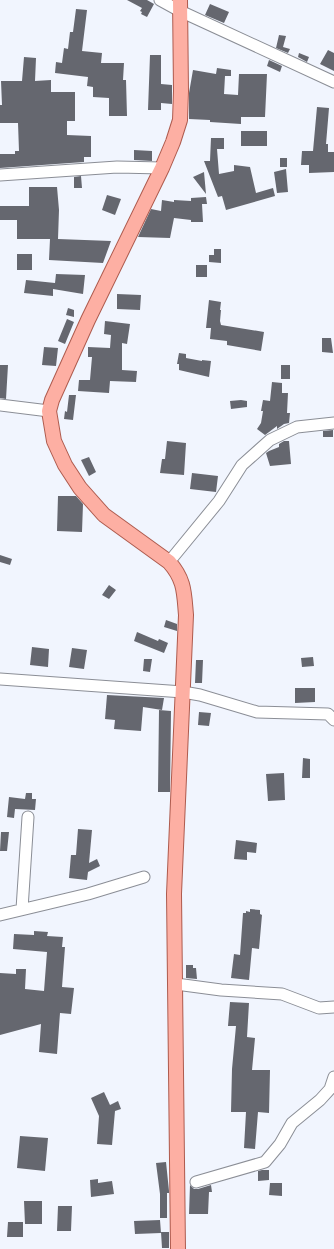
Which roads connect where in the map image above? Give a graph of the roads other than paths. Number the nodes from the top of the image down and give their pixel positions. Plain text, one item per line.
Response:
1 (160, 0) edge
2 (180, 5) edge
3 (334, 82) edge
4 (162, 168) junction
5 (0, 175) edge
6 (0, 405) edge
7 (49, 411) junction
8 (334, 423) edge
9 (169, 562) junction
10 (0, 680) edge
11 (184, 692) junction
12 (334, 720) edge
13 (28, 817) dead end
14 (144, 877) dead end
15 (22, 909) junction
16 (0, 915) edge
17 (176, 984) junction
18 (334, 1007) edge
19 (334, 1077) edge
20 (196, 1182) dead end
21 (178, 1249) edge

1 - 2 street
2 - 3 street
2 - 4 main road
4 - 5 street
4 - 7 main road
6 - 7 street
7 - 9 main road
8 - 9 street
9 - 11 main road
10 - 11 street
11 - 12 street
11 - 17 main road
13 - 15 street
14 - 15 street
15 - 16 street
17 - 18 street
17 - 21 main road
19 - 20 street

